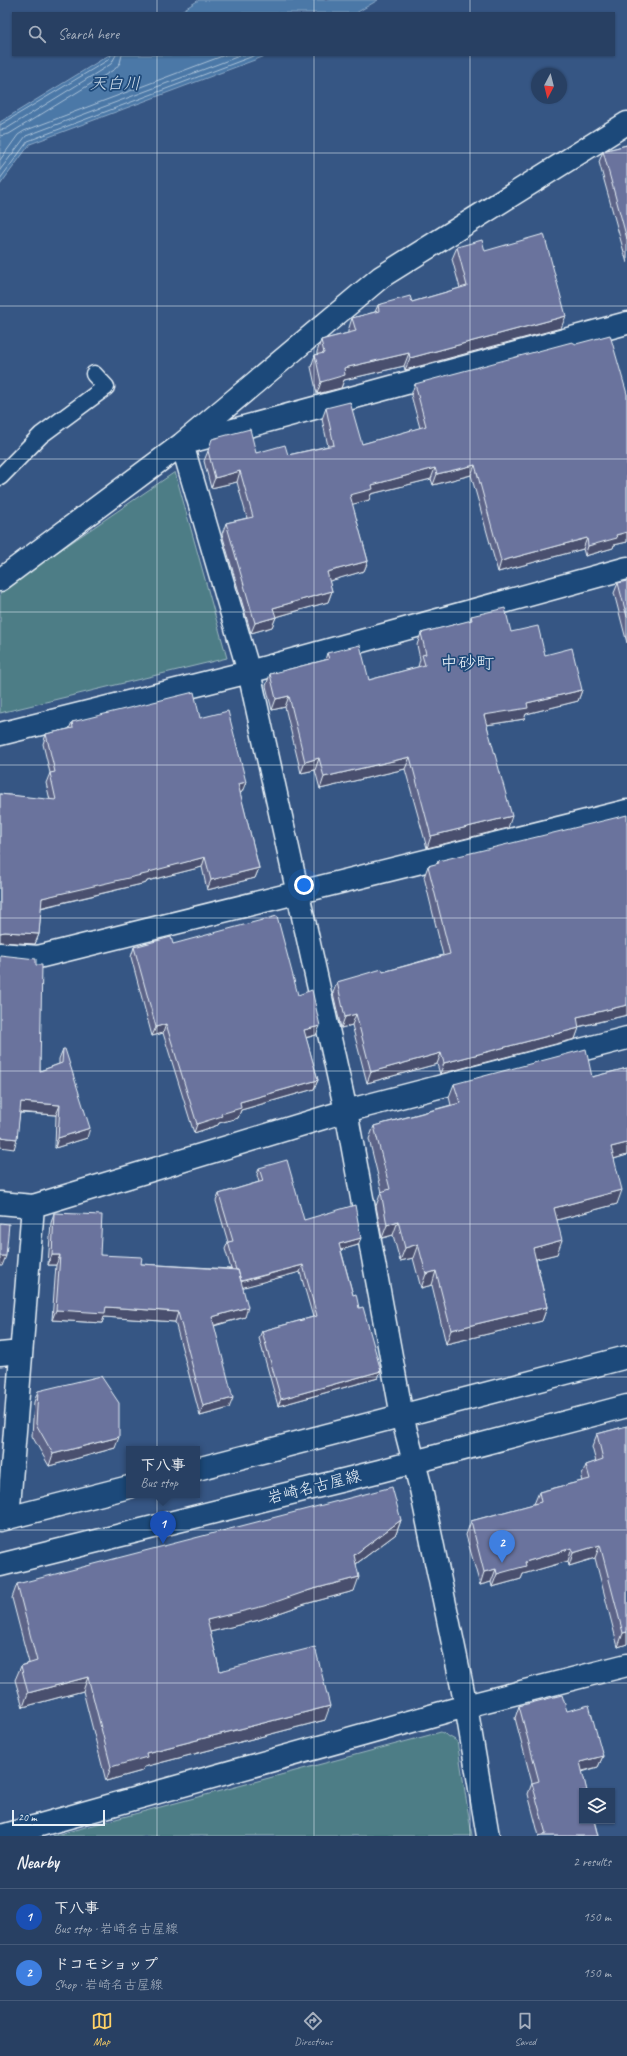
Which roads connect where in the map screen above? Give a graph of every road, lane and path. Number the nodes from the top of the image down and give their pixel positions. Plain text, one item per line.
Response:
1 (627, 123) edge
2 (627, 323) edge
3 (94, 374) dead end
4 (182, 444) junction
5 (0, 477) edge
6 (627, 568) edge
7 (0, 580) edge
8 (249, 672) junction
9 (0, 734) edge
10 (627, 811) edge
11 (297, 892) junction
12 (0, 954) edge
13 (627, 1038) edge
14 (346, 1111) junction
15 (0, 1203) edge
16 (33, 1206) junction
17 (11, 1353) edge
18 (627, 1357) edge
19 (627, 1406) edge
20 (402, 1416) junction
21 (415, 1462) junction
22 (200, 1468) edge
23 (126, 1488) edge
24 (4, 1519) edge
25 (0, 1564) edge
26 (627, 1665) edge
27 (466, 1706) junction
28 (2, 1836) edge
29 (488, 1836) edge

1 - 4 street
2 - 4 street
3 - 5 lane
4 - 7 street
4 - 8 street
6 - 8 street
8 - 9 street
8 - 11 street
10 - 11 street
11 - 12 street
11 - 14 street
13 - 14 street
14 - 16 street
14 - 20 street
15 - 16 street
16 - 17 street
17 - 24 street
18 - 20 street
19 - 21 street, 岩崎名古屋線
20 - 21 street
20 - 22 street
21 - 25 street, 岩崎名古屋線
21 - 27 street
23 - 24 street
26 - 27 street
27 - 28 street
27 - 29 street

